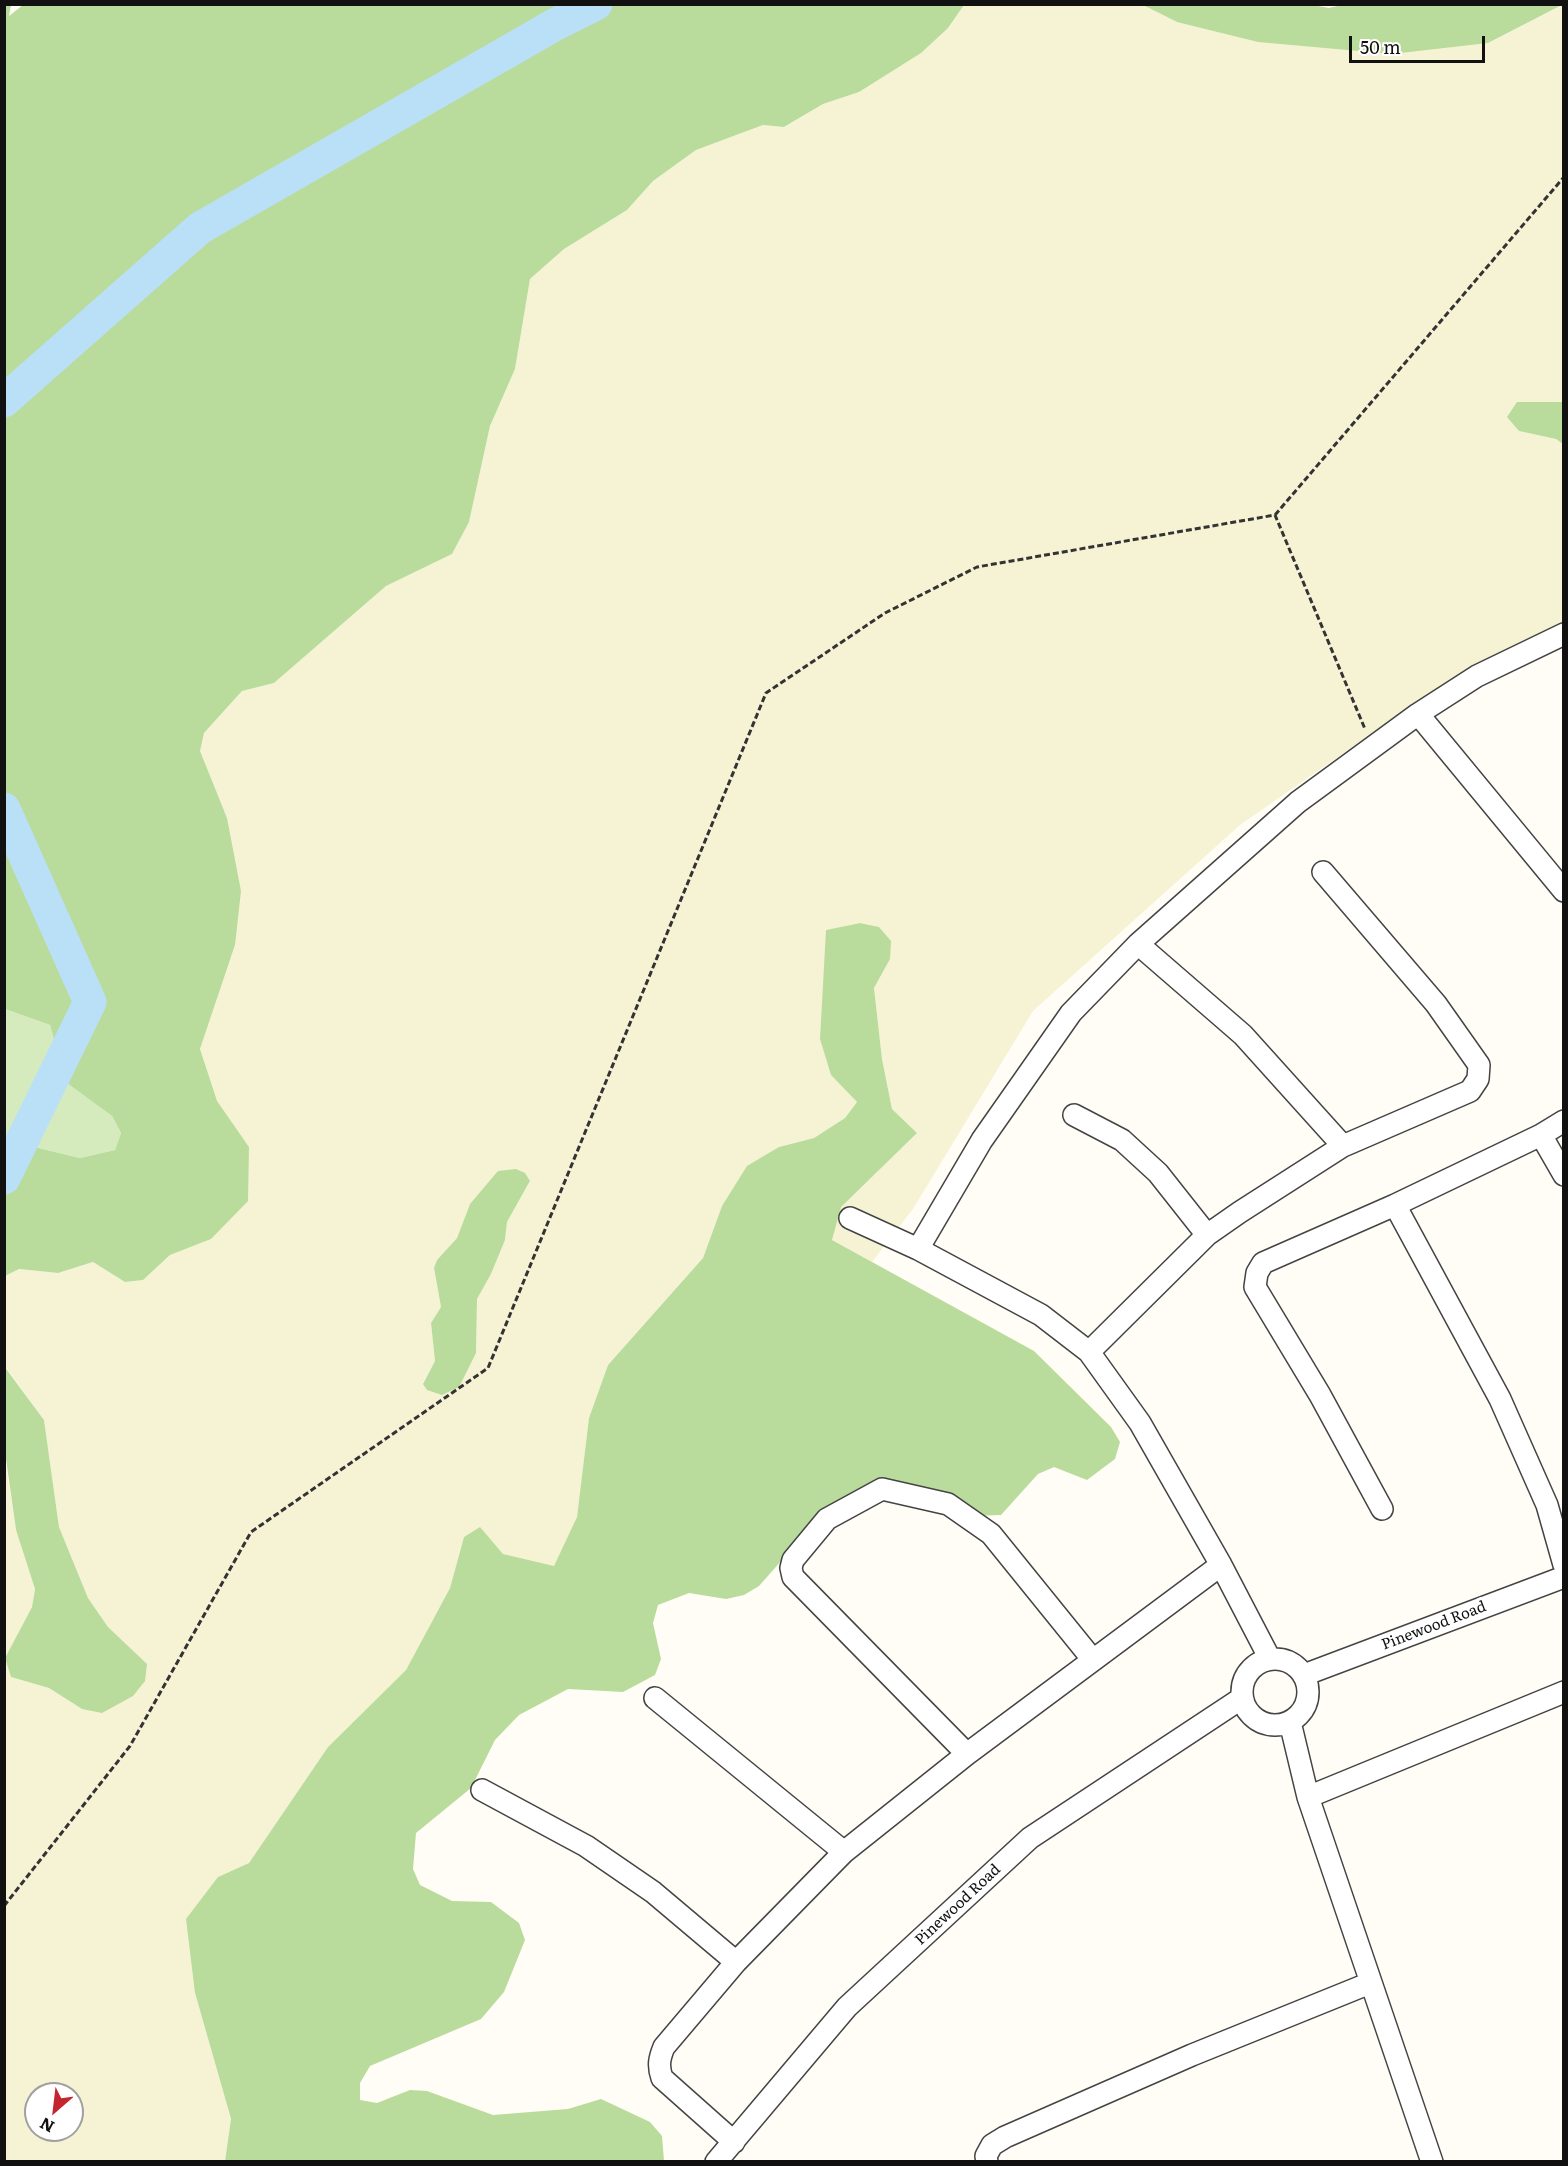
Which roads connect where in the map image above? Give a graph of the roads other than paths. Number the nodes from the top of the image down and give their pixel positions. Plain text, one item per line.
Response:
1 (1563, 634) edge
2 (1418, 714) junction
3 (1323, 872) dead end
4 (1563, 891) edge
5 (1138, 944) junction
6 (1074, 1115) dead end
7 (1563, 1121) edge
8 (1541, 1135) junction
9 (1343, 1146) junction
10 (1563, 1175) edge
11 (1395, 1205) junction
12 (850, 1218) dead end
13 (1207, 1235) junction
14 (918, 1249) junction
15 (1089, 1352) junction
16 (1382, 1509) dead end
17 (1221, 1565) junction
18 (1563, 1565) edge
19 (1563, 1576) edge
20 (1270, 1659) junction
21 (1092, 1660) junction
22 (1304, 1675) junction
23 (1563, 1692) edge
24 (655, 1698) dead end
25 (1242, 1698) junction
26 (1290, 1722) junction
27 (967, 1754) junction
28 (482, 1790) dead end
29 (1308, 1797) junction
30 (844, 1852) junction
31 (736, 1962) junction
32 (1370, 1983) junction
33 (734, 2142) junction
34 (716, 2162) edge
35 (987, 2162) edge
36 (1432, 2162) edge

1 - 2 street
2 - 4 street
2 - 5 street
3 - 9 street
5 - 9 street
5 - 14 street
6 - 13 street
7 - 8 street
8 - 10 street
8 - 11 street
9 - 13 street
11 - 16 street
11 - 18 street
12 - 14 street
13 - 15 street
14 - 15 street
15 - 17 street
17 - 20 street
17 - 21 street
19 - 22 street, Pinewood Road
20 - 22 street
20 - 25 street
21 - 27 street
21 - 27 street
22 - 26 street
23 - 29 street
24 - 30 street
25 - 26 street
25 - 33 street, Pinewood Road
26 - 29 street
27 - 30 street
28 - 31 street
29 - 32 street
30 - 31 street
31 - 33 street
32 - 35 street
32 - 36 street
33 - 34 street, Pinewood Road

